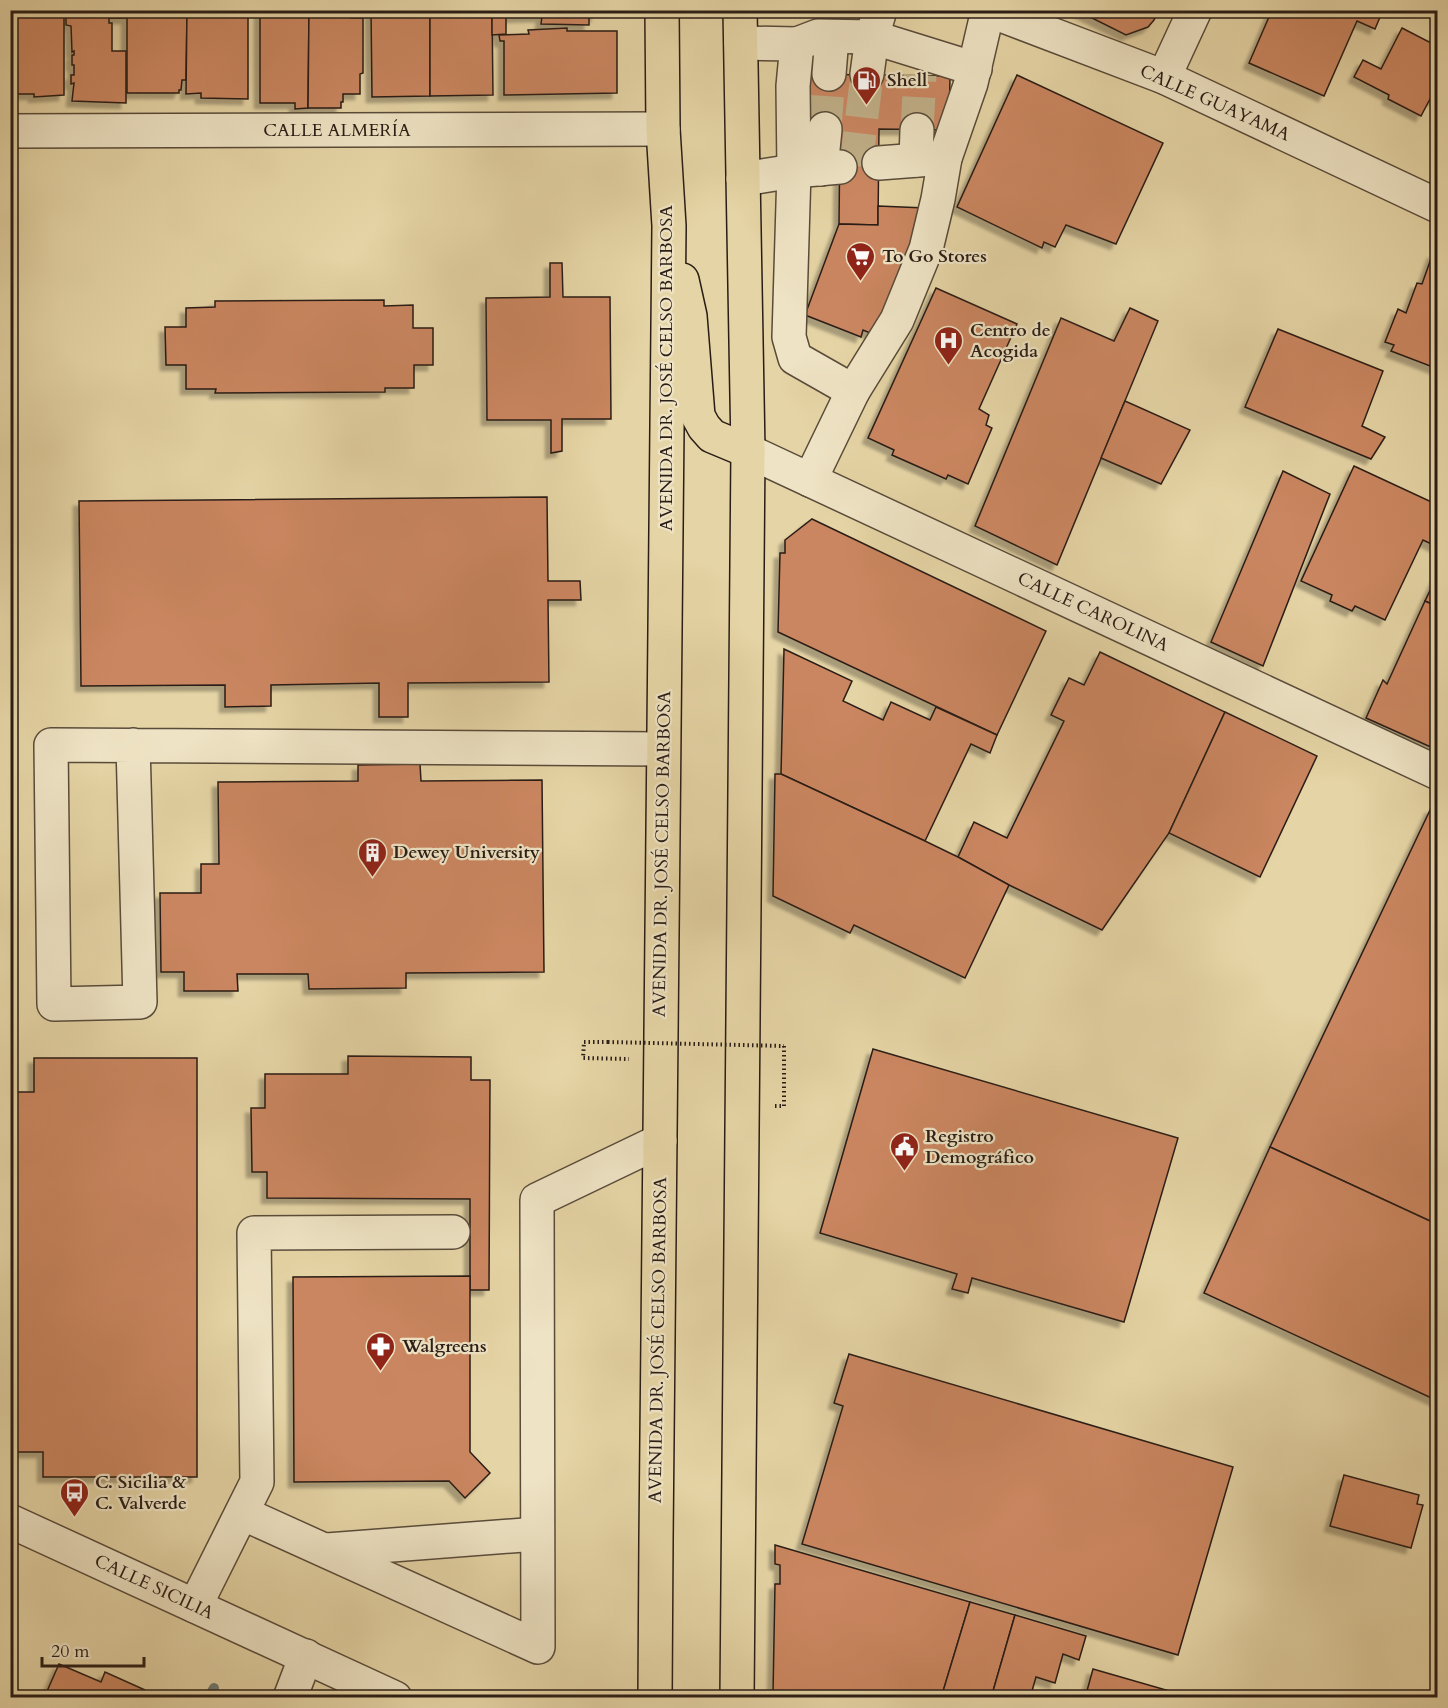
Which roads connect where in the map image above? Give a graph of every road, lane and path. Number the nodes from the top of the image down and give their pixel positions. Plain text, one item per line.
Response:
1 (662, 10) edge
2 (740, 10) edge
3 (988, 10) edge
4 (1195, 10) edge
5 (876, 24) edge
6 (832, 37) junction
7 (741, 43) junction
8 (797, 44) junction
9 (975, 69) junction
10 (829, 74) tunnel mouth
11 (867, 74) tunnel mouth
12 (1164, 77) junction
13 (663, 129) junction
14 (825, 129) tunnel mouth
15 (10, 131) edge
16 (926, 149) junction
17 (879, 164) dead end
18 (818, 169) junction
19 (743, 179) junction
20 (1437, 206) edge
21 (669, 226) junction
22 (790, 279) junction
23 (745, 280) junction
24 (853, 391) junction
25 (748, 451) junction
26 (810, 480) junction
27 (133, 746) junction
28 (663, 749) junction
29 (1437, 773) edge
30 (608, 1058) dead end
31 (783, 1106) dead end
32 (660, 1141) junction
33 (453, 1232) dead end
34 (242, 1513) junction
35 (10, 1521) edge
36 (537, 1534) junction
37 (324, 1550) junction
38 (195, 1606) junction
39 (306, 1656) junction
40 (390, 1696) edge
41 (290, 1698) edge
42 (655, 1698) edge
43 (737, 1698) edge

1 - 13 main road, AVENIDA DR. JOSÉ CELSO BARBOSA
2 - 7 main road
3 - 9 street
3 - 12 street, CALLE GUAYAMA
4 - 12 street
5 - 6 street
5 - 9 street
5 - 11 street
6 - 8 street
6 - 10 street
7 - 8 street
7 - 19 main road
8 - 18 street
9 - 16 street
12 - 20 street, CALLE GUAYAMA
13 - 15 street, CALLE ALMERÍA
13 - 21 main road, AVENIDA DR. JOSÉ CELSO BARBOSA
14 - 18 street
16 - 17 street
16 - 24 street
18 - 19 street
18 - 22 street
19 - 23 main road
21 - 25 main road
21 - 28 main road, AVENIDA DR. JOSÉ CELSO BARBOSA
22 - 23 street
22 - 24 street
23 - 25 main road
24 - 26 street
25 - 26 street, CALLE CAROLINA
25 - 43 main road
26 - 29 street, CALLE CAROLINA
27 - 27 street
27 - 28 street
28 - 32 main road, AVENIDA DR. JOSÉ CELSO BARBOSA
30 - 31 path, bridge
32 - 36 street
32 - 42 main road, AVENIDA DR. JOSÉ CELSO BARBOSA
33 - 34 street
34 - 37 street
34 - 38 street
35 - 38 street, CALLE SICILIA
36 - 37 street
36 - 37 street
38 - 39 street, CALLE SICILIA
39 - 40 street, CALLE SICILIA
39 - 41 street

